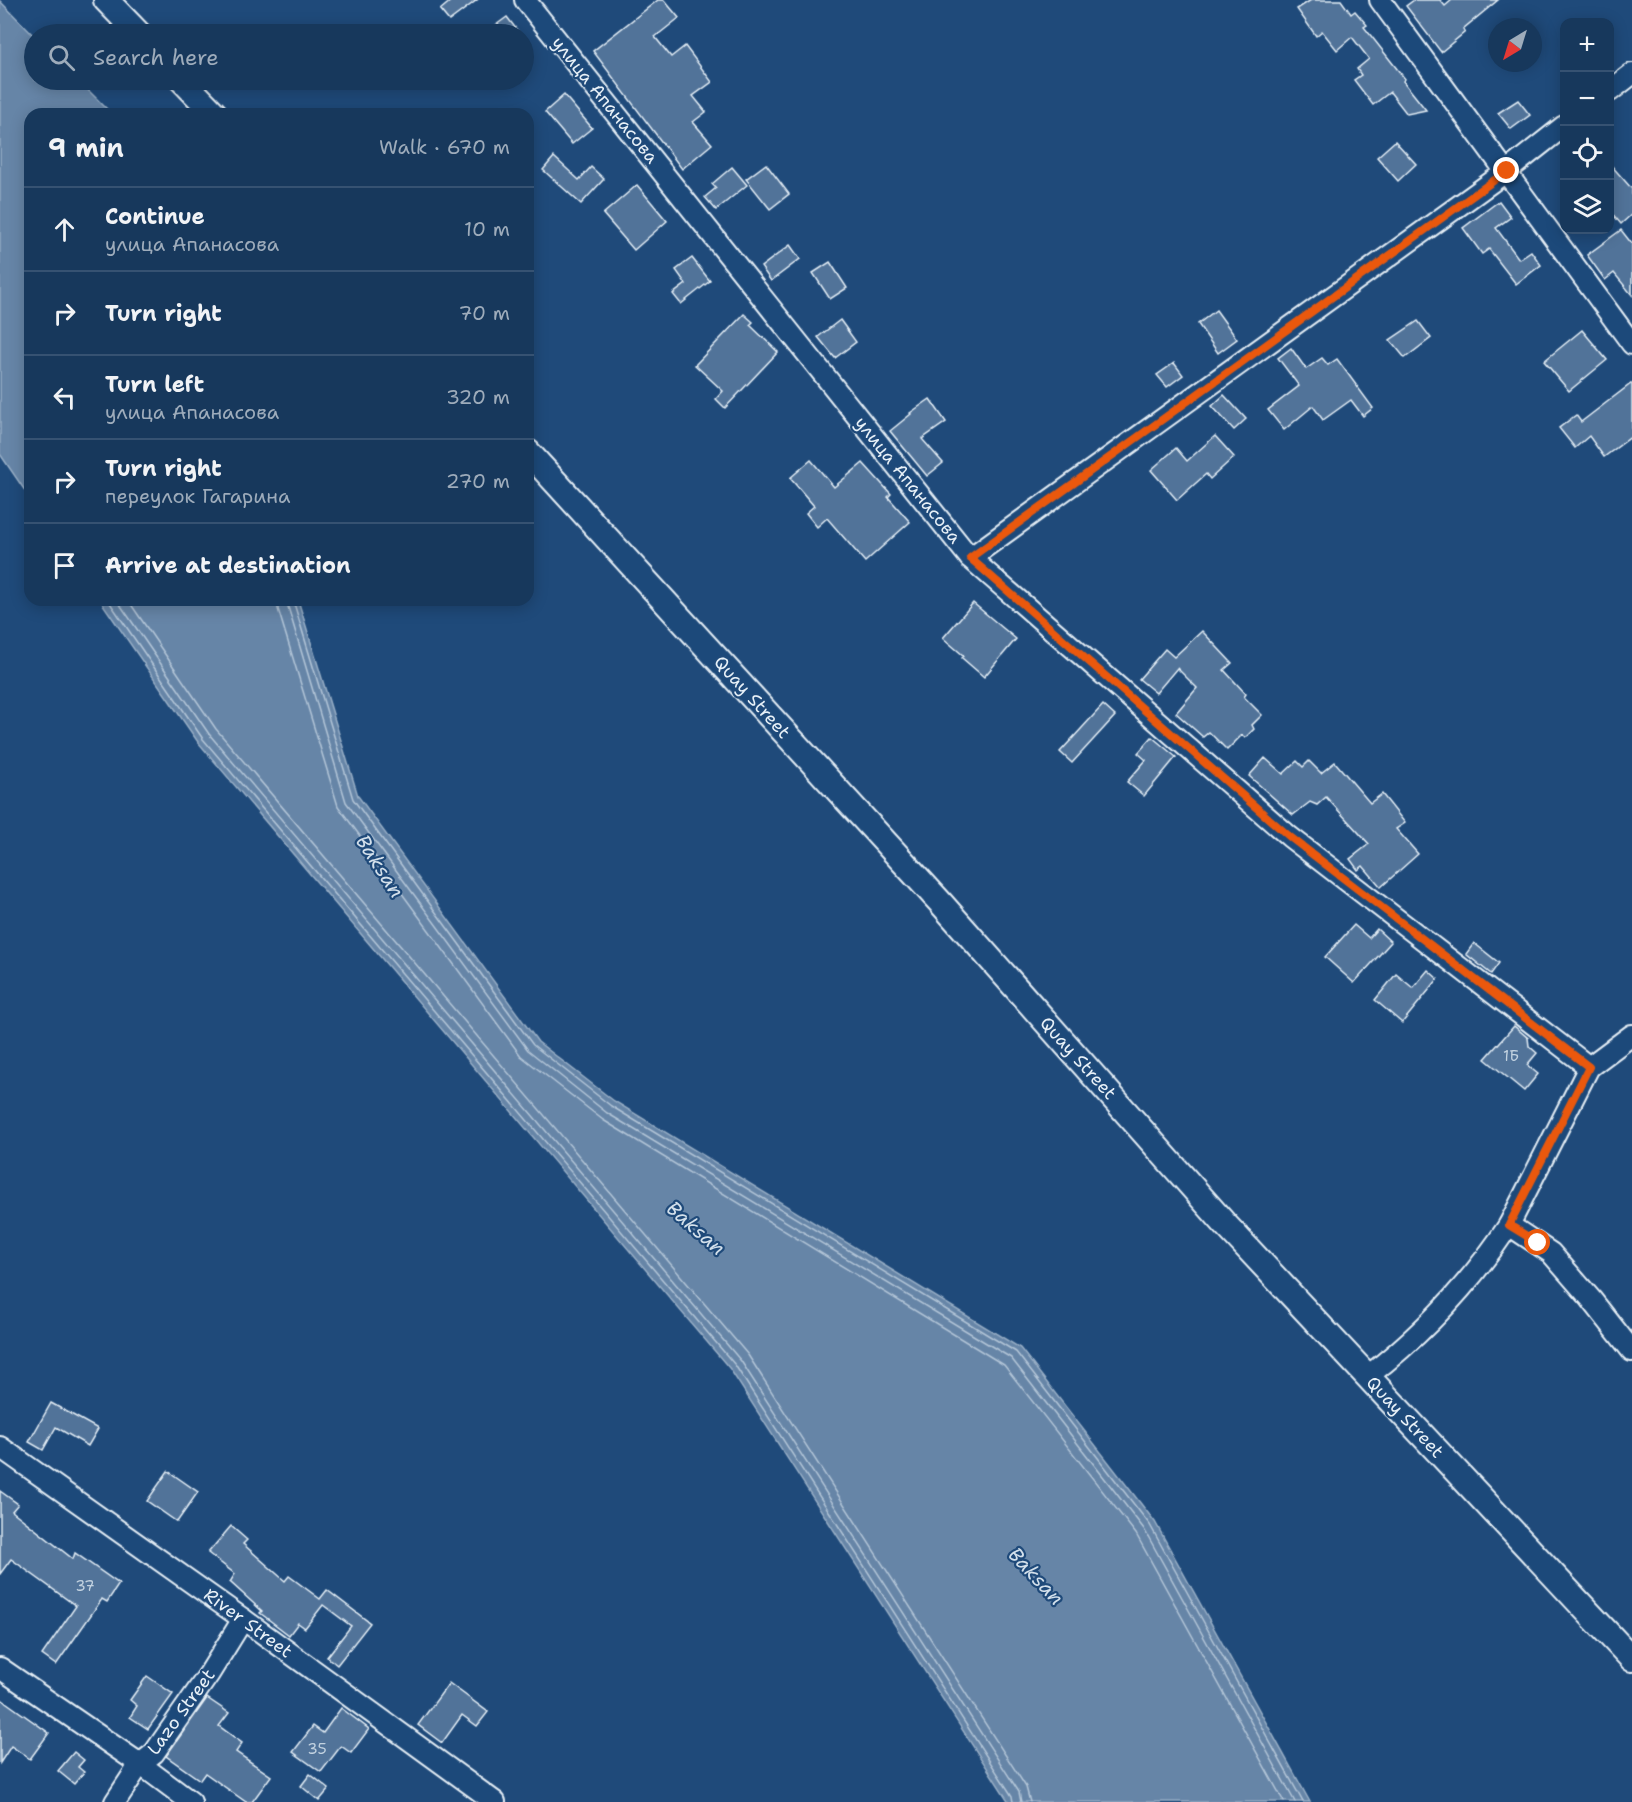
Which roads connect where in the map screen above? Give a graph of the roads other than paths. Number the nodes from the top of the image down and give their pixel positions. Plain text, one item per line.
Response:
1 (106, 0) edge
2 (525, 0) edge
3 (1380, 0) edge
4 (129, 24) edge
5 (1632, 74) edge
6 (1614, 88) edge
7 (192, 90) edge
8 (209, 108) edge
9 (1560, 129) edge
10 (1507, 171) junction
11 (1632, 344) edge
12 (534, 459) edge
13 (970, 558) junction
14 (1632, 1035) edge
15 (1589, 1067) junction
16 (1509, 1225) junction
17 (1632, 1351) edge
18 (1368, 1377) junction
19 (0, 1447) edge
20 (243, 1619) junction
21 (1632, 1659) edge
22 (0, 1668) edge
23 (140, 1764) junction
24 (115, 1802) edge
25 (191, 1802) edge
26 (495, 1802) edge

1 - 4 main road
2 - 13 street, улица Апанасова
3 - 10 street
5 - 6 street
7 - 8 main road
9 - 10 street
10 - 11 street
10 - 13 street
12 - 18 main road, Quay Street
13 - 15 street, улица Апанасова
14 - 15 street
15 - 16 street
16 - 17 street
16 - 18 street
18 - 21 main road, Quay Street
19 - 20 street, River Street
20 - 23 street, Lazo Street
20 - 26 street, River Street
22 - 23 street
23 - 24 street, Lazo Street
23 - 25 street

